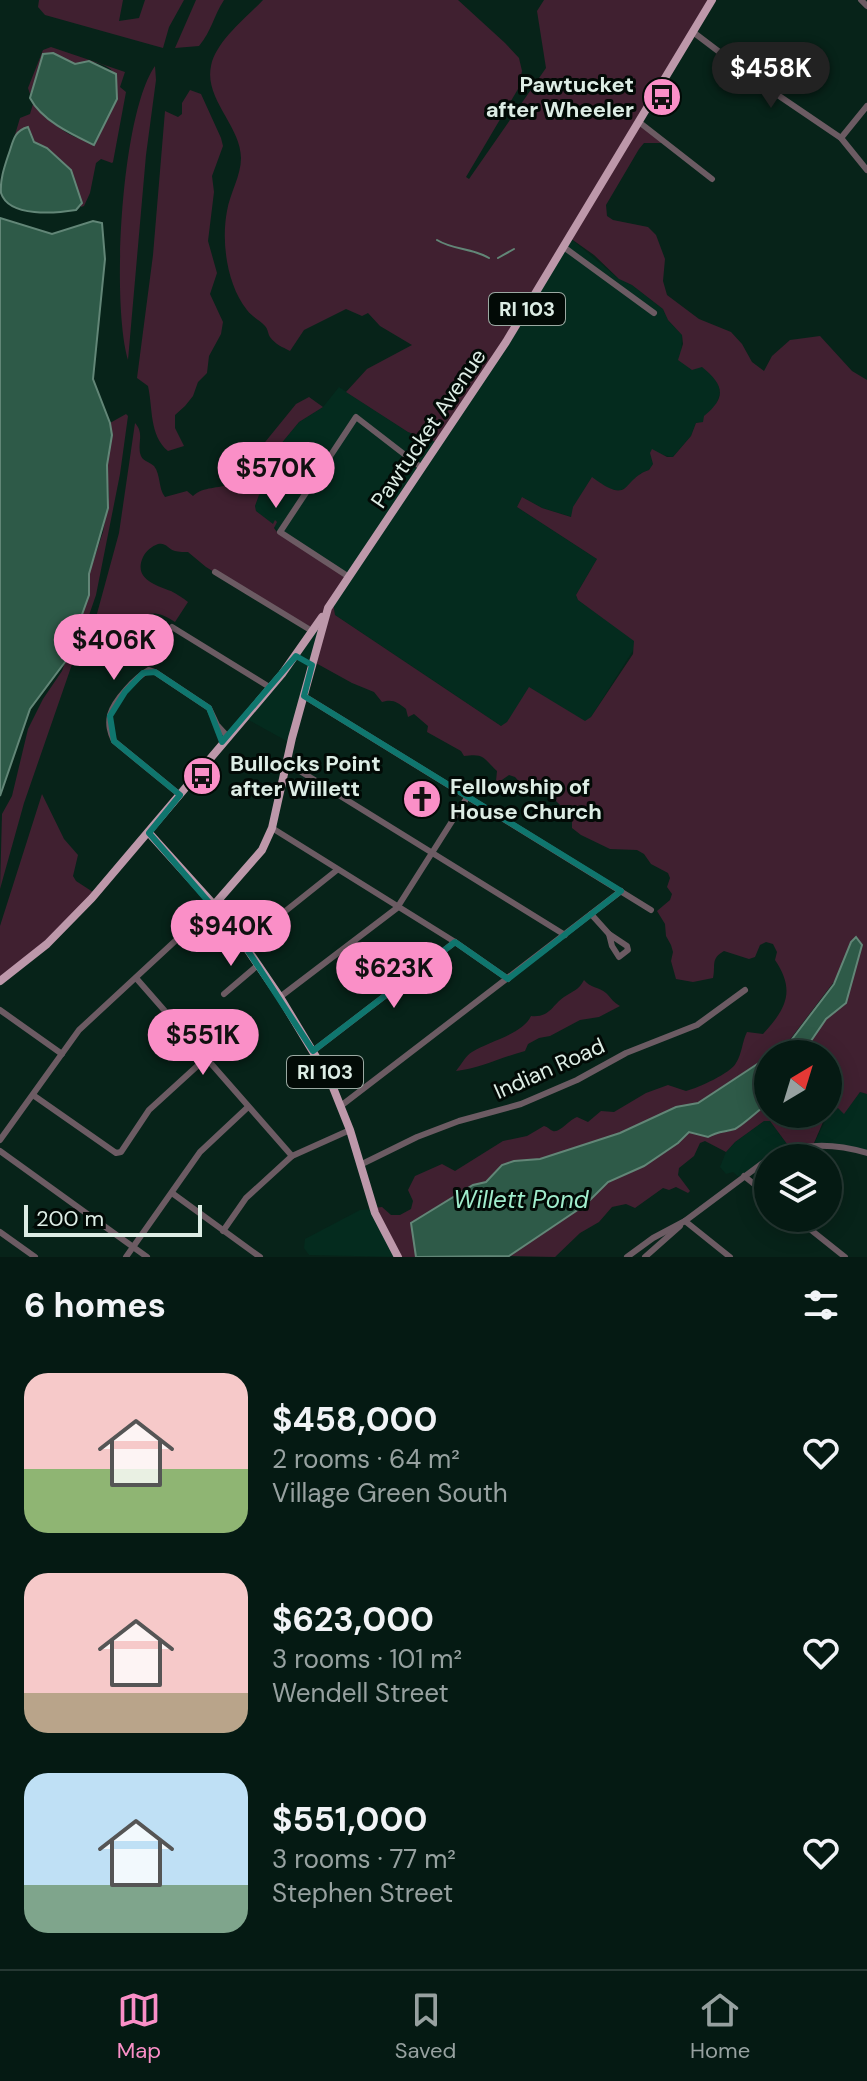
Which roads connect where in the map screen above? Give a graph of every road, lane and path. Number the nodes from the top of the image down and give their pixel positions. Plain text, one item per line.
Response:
1 (712, 0) edge
2 (861, 0) edge
3 (867, 6) edge
4 (693, 32) junction
5 (867, 106) edge
6 (639, 122) junction
7 (841, 138) junction
8 (867, 170) edge
9 (712, 179) dead end
10 (565, 248) junction
11 (654, 313) dead end
12 (422, 468) junction
13 (215, 572) dead end
14 (349, 577) junction
15 (172, 627) dead end
16 (316, 633) junction
17 (296, 656) junction
18 (312, 665) junction
19 (271, 688) junction
20 (304, 696) junction
21 (228, 737) junction
22 (287, 763) junction
23 (180, 795) junction
24 (468, 796) junction
25 (272, 828) junction
26 (149, 833) junction
27 (433, 851) junction
28 (337, 870) junction
29 (621, 891) junction
30 (214, 905) junction
31 (397, 908) junction
32 (651, 910) dead end
33 (591, 914) junction
34 (609, 934) dead end
35 (565, 935) junction
36 (455, 942) junction
37 (244, 944) junction
38 (258, 965) junction
39 (136, 978) junction
40 (508, 979) junction
41 (0, 981) edge
42 (745, 990) dead end
43 (224, 994) dead end
44 (280, 997) junction
45 (0, 1010) edge
46 (313, 1051) junction
47 (62, 1054) junction
48 (206, 1058) junction
49 (33, 1095) junction
50 (342, 1105) junction
51 (248, 1107) junction
52 (350, 1130) junction
53 (0, 1140) edge
54 (842, 1147) edge
55 (0, 1151) edge
56 (867, 1153) edge
57 (292, 1156) junction
58 (360, 1165) junction
59 (754, 1169) edge
60 (744, 1176) junction
61 (754, 1184) edge
62 (172, 1193) junction
63 (685, 1221) junction
64 (223, 1231) junction
65 (0, 1232) edge
66 (814, 1232) edge
67 (133, 1247) junction
68 (631, 1256) edge
69 (35, 1257) edge
70 (126, 1257) edge
71 (147, 1257) edge
72 (260, 1257) edge
73 (398, 1257) edge
74 (645, 1257) edge
75 (730, 1257) edge
76 (845, 1257) edge

1 - 4 main road, Pawtucket Avenue / RI 103
2 - 3 street
4 - 6 main road, Pawtucket Avenue / RI 103
4 - 7 street
5 - 7 street
6 - 9 street
6 - 10 main road, Pawtucket Avenue / RI 103
7 - 8 street
10 - 11 street
10 - 12 main road, Pawtucket Avenue / RI 103
12 - 14 main road, Pawtucket Avenue / RI 103
12 - 14 street
13 - 16 street
14 - 16 main road, Pawtucket Avenue / RI 103
15 - 19 street
16 - 17 main road, RI 103
16 - 18 main road, RI 103
17 - 18 main road
17 - 19 main road, RI 103
18 - 20 main road, RI 103
19 - 21 main road, RI 103
20 - 22 main road, RI 103
20 - 24 street
21 - 23 main road, RI 103
21 - 23 street
22 - 25 main road, RI 103
22 - 27 street
23 - 26 main road, RI 103
24 - 27 street
24 - 29 street
25 - 28 street
25 - 30 main road, RI 103
26 - 30 main road, RI 103
26 - 41 main road
27 - 31 street
27 - 35 street
28 - 31 street
28 - 37 street
29 - 32 street
29 - 33 street
30 - 37 main road, RI 103
30 - 39 street
31 - 36 street
31 - 44 street
33 - 34 street
33 - 35 street
35 - 40 street
36 - 40 street
36 - 46 street
37 - 38 main road, RI 103
38 - 43 street
38 - 44 main road, RI 103
39 - 47 street
39 - 48 street
40 - 50 street
42 - 58 street, Indian Road
44 - 46 main road, RI 103
45 - 47 street
46 - 50 main road, RI 103
47 - 49 street
48 - 49 street
48 - 51 street
49 - 53 street
50 - 52 main road, RI 103
51 - 57 street
51 - 62 street
52 - 57 street
52 - 58 main road, RI 103
54 - 56 street
55 - 67 street
57 - 64 street
58 - 73 main road, RI 103
59 - 60 street
60 - 61 street
60 - 63 street
62 - 64 street
62 - 67 street
63 - 68 street
63 - 74 street
63 - 75 street
64 - 72 street
65 - 69 street
66 - 76 street
67 - 70 street
67 - 71 street

